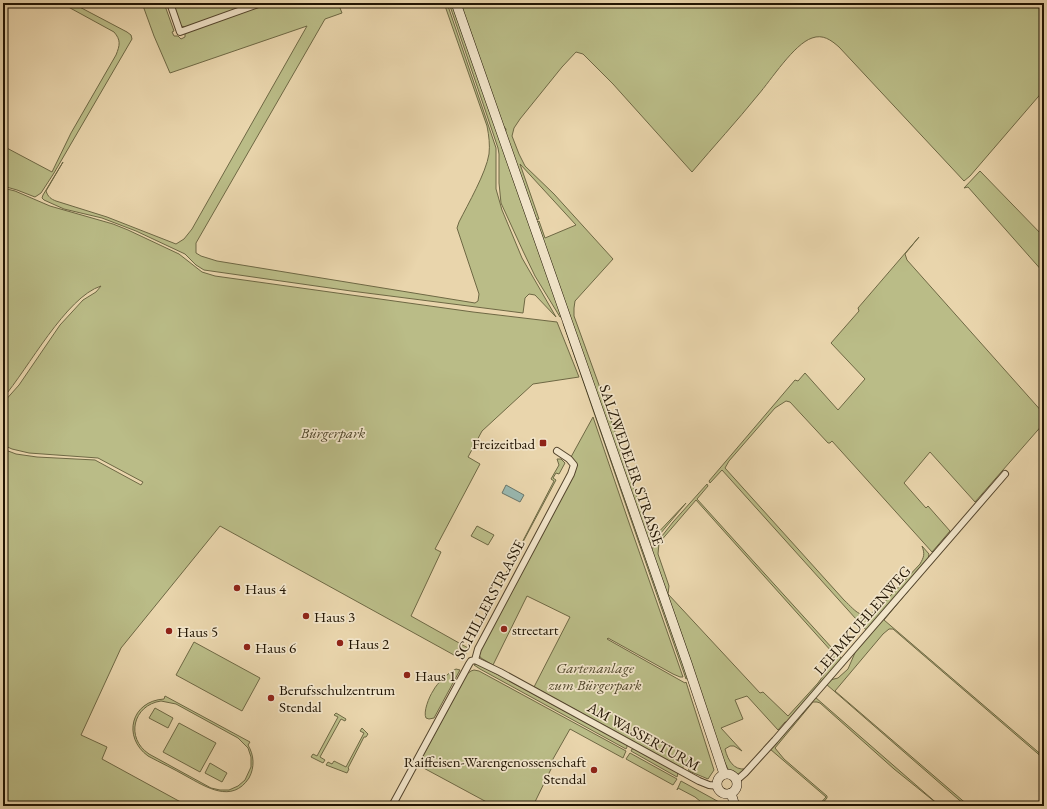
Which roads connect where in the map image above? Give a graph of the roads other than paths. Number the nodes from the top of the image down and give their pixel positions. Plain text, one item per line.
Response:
1 (170, 3) edge
2 (261, 3) edge
3 (456, 3) edge
4 (557, 452) dead end
5 (1005, 474) dead end
6 (475, 660) junction
7 (724, 774) junction
8 (737, 780) junction
9 (718, 786) junction
10 (731, 793) junction
11 (392, 806) edge
12 (735, 806) edge

1 - 2 street
3 - 7 main road, SALZWEDELER STRASSE
4 - 6 street, SCHILLERSTRASSE
5 - 8 street, LEHMKUHLENWEG
6 - 9 street, AM WASSERTURM
6 - 11 street, SCHILLERSTRASSE
7 - 8 main road
7 - 9 main road
8 - 10 main road
9 - 10 main road
10 - 12 main road

